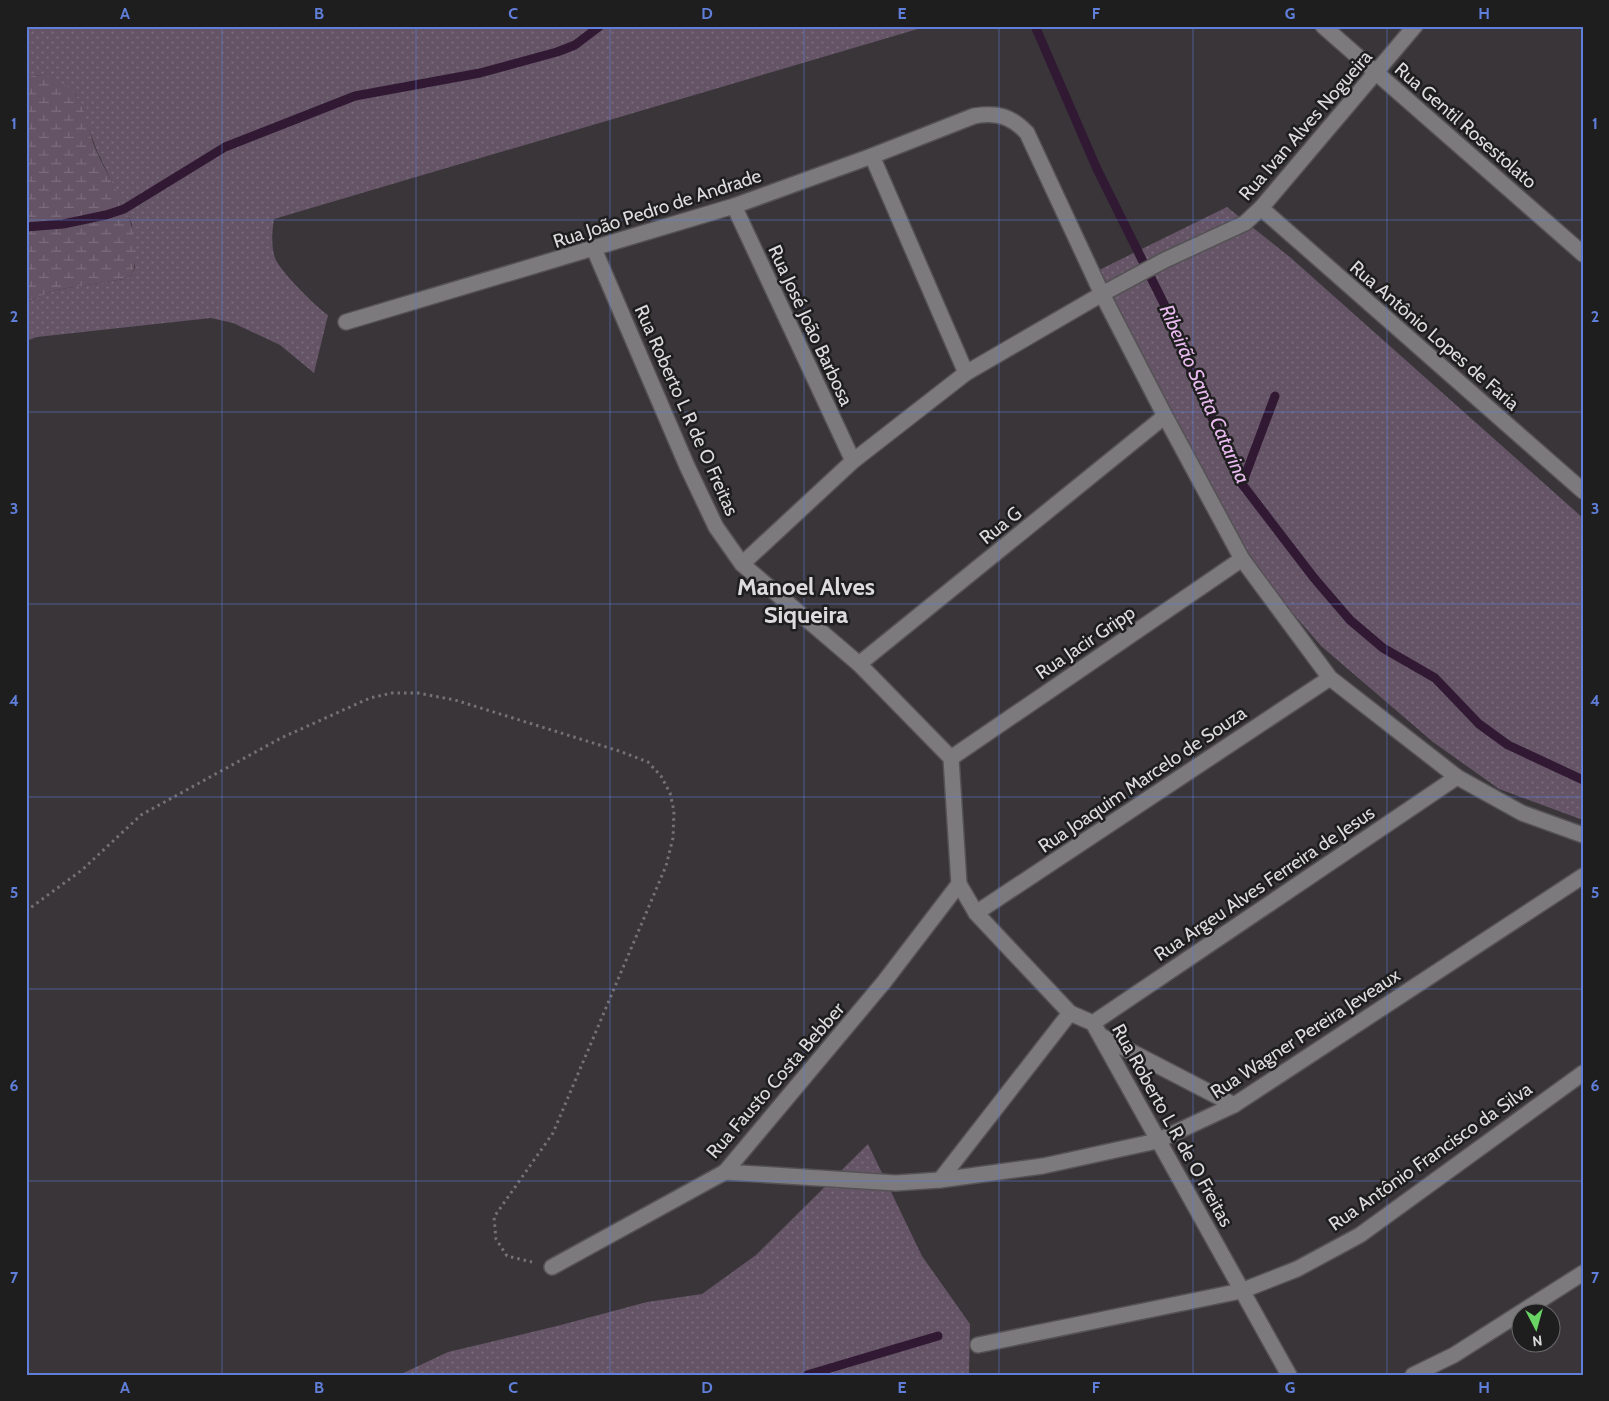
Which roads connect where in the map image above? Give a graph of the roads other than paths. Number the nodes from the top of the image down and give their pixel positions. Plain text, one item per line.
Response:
1 (1323, 26) edge
2 (1416, 26) edge
3 (1378, 73) junction
4 (872, 156) junction
5 (734, 206) junction
6 (1261, 208) junction
7 (594, 249) junction
8 (1583, 254) edge
9 (1102, 294) junction
10 (346, 322) dead end
11 (966, 373) junction
12 (1165, 416) junction
13 (852, 462) junction
14 (1583, 491) edge
15 (1242, 559) junction
16 (742, 564) junction
17 (859, 664) junction
18 (1330, 678) junction
19 (951, 758) junction
20 (1457, 776) junction
21 (1583, 835) edge
22 (1583, 876) edge
23 (959, 884) junction
24 (976, 913) junction
25 (1070, 1014) junction
26 (1097, 1030) junction
27 (1583, 1073) edge
28 (1234, 1105) junction
29 (1157, 1141) junction
30 (725, 1172) junction
31 (940, 1180) junction
32 (552, 1267) road end
33 (1583, 1273) edge
34 (1241, 1291) junction
35 (978, 1345) dead end
36 (1289, 1375) edge
37 (1413, 1375) edge

1 - 3 street, Rua Gentil Rosestolato
2 - 3 street, Rua Ivan Alves Nogueira
3 - 6 street, Rua Ivan Alves Nogueira
3 - 8 street, Rua Gentil Rosestolato
4 - 5 street, Rua João Pedro de Andrade
4 - 9 street, Rua João Pedro de Andrade
4 - 11 street
5 - 7 street, Rua João Pedro de Andrade
5 - 13 street, Rua José João Barbosa
6 - 9 street, Rua Ivan Alves Nogueira
6 - 14 street, Rua Antônio Lopes de Faria
7 - 10 street, Rua João Pedro de Andrade
7 - 16 street, Rua Roberto L R de O Freitas
9 - 11 street, Rua Ivan Alves Nogueira
9 - 12 street, Rua João Pedro de Andrade
11 - 13 street, Rua Ivan Alves Nogueira
12 - 15 street, Rua João Pedro de Andrade
12 - 17 street, Rua G
13 - 16 street, Rua Ivan Alves Nogueira
15 - 18 street, Rua João Pedro de Andrade
15 - 19 street, Rua Jacir Gripp
16 - 17 street, Rua Roberto L R de O Freitas
17 - 19 street, Rua Roberto L R de O Freitas
18 - 20 street, Rua João Pedro de Andrade
18 - 24 street, Rua Joaquim Marcelo de Souza
19 - 23 street, Rua Roberto L R de O Freitas
20 - 21 street, Rua João Pedro de Andrade
20 - 26 street, Rua Argeu Alves Ferreira de Jesus
22 - 28 street, Rua Wagner Pereira Jeveaux
23 - 24 street, Rua Roberto L R de O Freitas
23 - 30 street, Rua Fausto Costa Bebber
24 - 25 street, Rua Roberto L R de O Freitas
25 - 26 street, Rua Roberto L R de O Freitas
25 - 31 street
26 - 28 street
26 - 29 street, Rua Roberto L R de O Freitas
27 - 34 street, Rua Antônio Francisco da Silva
28 - 29 street, Rua Wagner Pereira Jeveaux
29 - 31 street, Rua Wagner Pereira Jeveaux
29 - 34 street, Rua Roberto L R de O Freitas
30 - 31 street, Rua Wagner Pereira Jeveaux
30 - 32 street, Rua Fausto Costa Bebber
33 - 37 street
34 - 35 street, Rua Antônio Francisco da Silva
34 - 36 street, Rua Roberto L R de O Freitas

